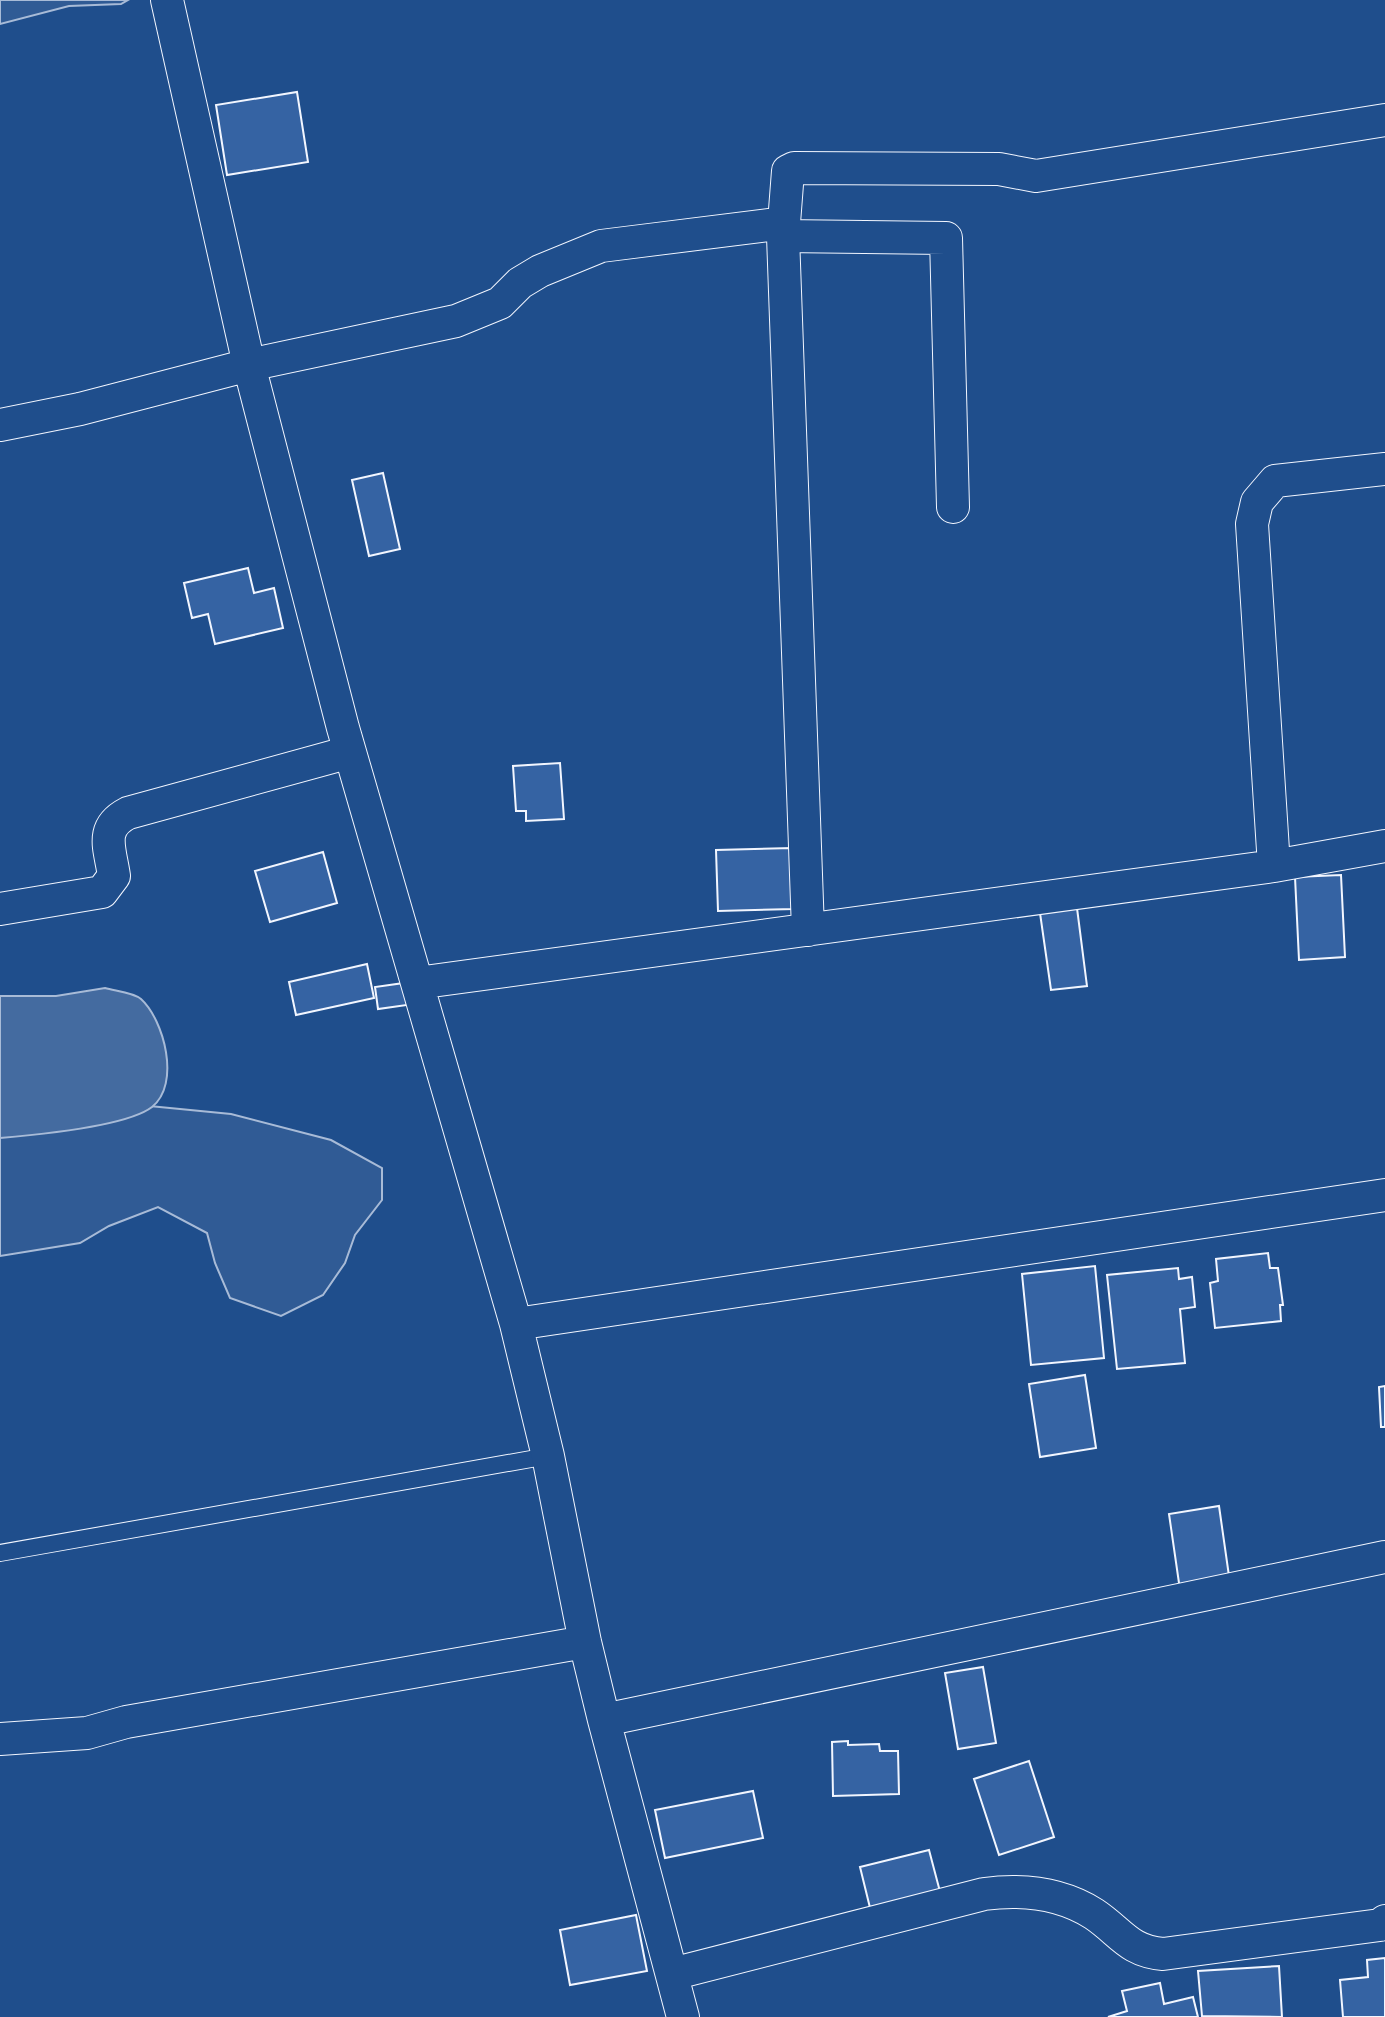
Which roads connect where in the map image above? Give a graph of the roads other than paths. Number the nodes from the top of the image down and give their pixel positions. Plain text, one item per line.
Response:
1 (167, 0) edge
2 (1385, 120) edge
3 (784, 230) junction
4 (249, 365) junction
5 (0, 425) edge
6 (1385, 469) edge
7 (953, 507) dead end
8 (350, 752) junction
9 (1385, 846) edge
10 (1274, 866) junction
11 (0, 909) edge
12 (808, 930) junction
13 (417, 983) junction
14 (1385, 1195) edge
15 (516, 1324) junction
16 (548, 1456) junction
17 (0, 1553) edge
18 (1385, 1557) edge
19 (585, 1642) junction
20 (604, 1720) junction
21 (0, 1739) edge
22 (1385, 1921) edge
23 (672, 1974) junction
24 (683, 2017) edge

1 - 4 street
2 - 3 street
3 - 4 street
3 - 7 street
3 - 12 street
4 - 5 street
4 - 8 street
6 - 10 street
8 - 11 street
8 - 13 street
9 - 10 street
10 - 12 street
12 - 13 street
13 - 15 street
14 - 15 street
15 - 16 street
16 - 17 lane
16 - 19 street
18 - 20 street
19 - 20 street
19 - 21 street
20 - 23 street
22 - 23 street
23 - 24 street

